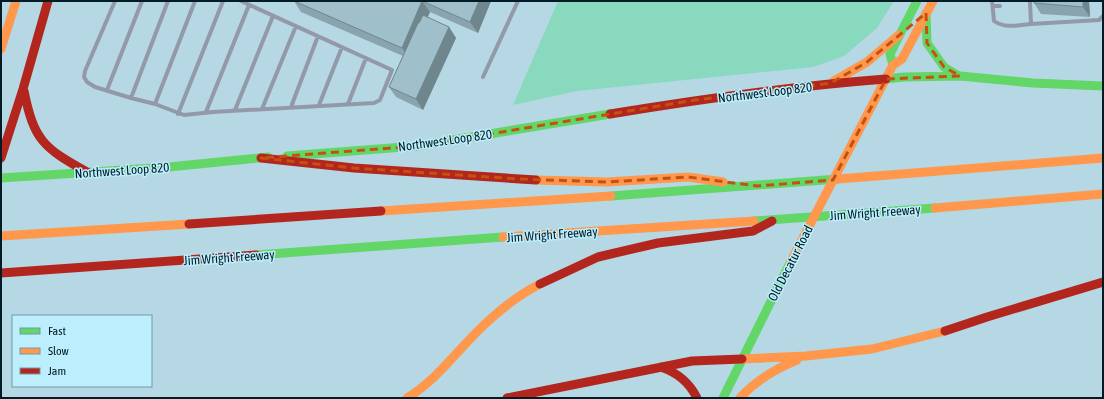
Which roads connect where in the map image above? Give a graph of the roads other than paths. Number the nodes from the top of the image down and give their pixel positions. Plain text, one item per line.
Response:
1 (16, 1) edge
2 (48, 1) edge
3 (115, 1) edge
4 (142, 1) edge
5 (168, 1) edge
6 (195, 1) edge
7 (223, 1) edge
8 (241, 1) edge
9 (518, 1) edge
10 (917, 1) edge
11 (932, 1) edge
12 (992, 1) edge
13 (1030, 3) edge
14 (249, 5) junction
15 (1024, 5) dead end
16 (992, 6) junction
17 (1000, 6) dead end
18 (926, 13) junction
19 (274, 16) junction
20 (1103, 16) edge
21 (1031, 24) junction
22 (296, 26) junction
23 (899, 35) junction
24 (318, 36) junction
25 (342, 47) junction
26 (1, 49) edge
27 (366, 58) junction
28 (893, 65) junction
29 (960, 76) junction
30 (483, 77) dead end
31 (886, 79) junction
32 (831, 83) junction
33 (1103, 86) edge
34 (23, 89) junction
35 (106, 90) junction
36 (131, 98) junction
37 (156, 104) junction
38 (348, 104) junction
39 (319, 105) junction
40 (291, 106) junction
41 (262, 109) junction
42 (235, 110) junction
43 (206, 112) junction
44 (178, 114) junction
45 (1, 158) edge
46 (261, 158) junction
47 (1103, 158) edge
48 (87, 172) junction
49 (1, 178) edge
50 (758, 186) junction
51 (1103, 194) edge
52 (774, 220) junction
53 (1, 236) edge
54 (1, 273) edge
55 (1103, 282) edge
56 (806, 356) junction
57 (742, 359) junction
58 (658, 366) junction
59 (406, 398) edge
60 (512, 398) edge
61 (697, 398) edge
62 (723, 398) edge
63 (740, 398) edge

1 - 26 main road
2 - 34 main road
3 - 35 lane
4 - 35 lane
5 - 36 lane
6 - 37 lane
7 - 44 lane
8 - 14 lane
9 - 30 lane
10 - 23 main road, Old Decatur Road
11 - 18 main road, Old Decatur Road
12 - 16 lane
13 - 15 lane
13 - 21 lane
14 - 19 lane
14 - 43 lane
16 - 17 lane
16 - 21 lane
18 - 28 main road, Old Decatur Road
18 - 29 main road
19 - 22 lane
19 - 42 lane
20 - 21 lane
22 - 24 lane
22 - 41 lane
23 - 28 main road, Old Decatur Road
23 - 32 main road
24 - 25 lane
24 - 40 lane
25 - 27 lane
25 - 39 lane
27 - 38 lane
27 - 38 lane
28 - 31 main road, Old Decatur Road
29 - 31 main road, Northwest Loop 820
29 - 33 main road, Northwest Loop 820
31 - 32 main road, Northwest Loop 820
31 - 57 main road, Old Decatur Road
32 - 46 main road, Northwest Loop 820
34 - 45 main road
34 - 48 main road
35 - 36 lane
36 - 37 lane
37 - 44 lane
38 - 39 lane
39 - 40 lane
40 - 41 lane
41 - 42 lane
42 - 43 lane
43 - 44 lane
46 - 48 main road, Northwest Loop 820
46 - 50 main road
47 - 50 main road
48 - 49 main road, Northwest Loop 820
50 - 53 main road
51 - 52 main road, Jim Wright Freeway
52 - 54 main road, Jim Wright Freeway
52 - 59 main road
55 - 56 main road
56 - 57 main road
56 - 63 main road
57 - 58 main road
57 - 62 main road, Old Decatur Road
58 - 60 main road
58 - 61 main road

